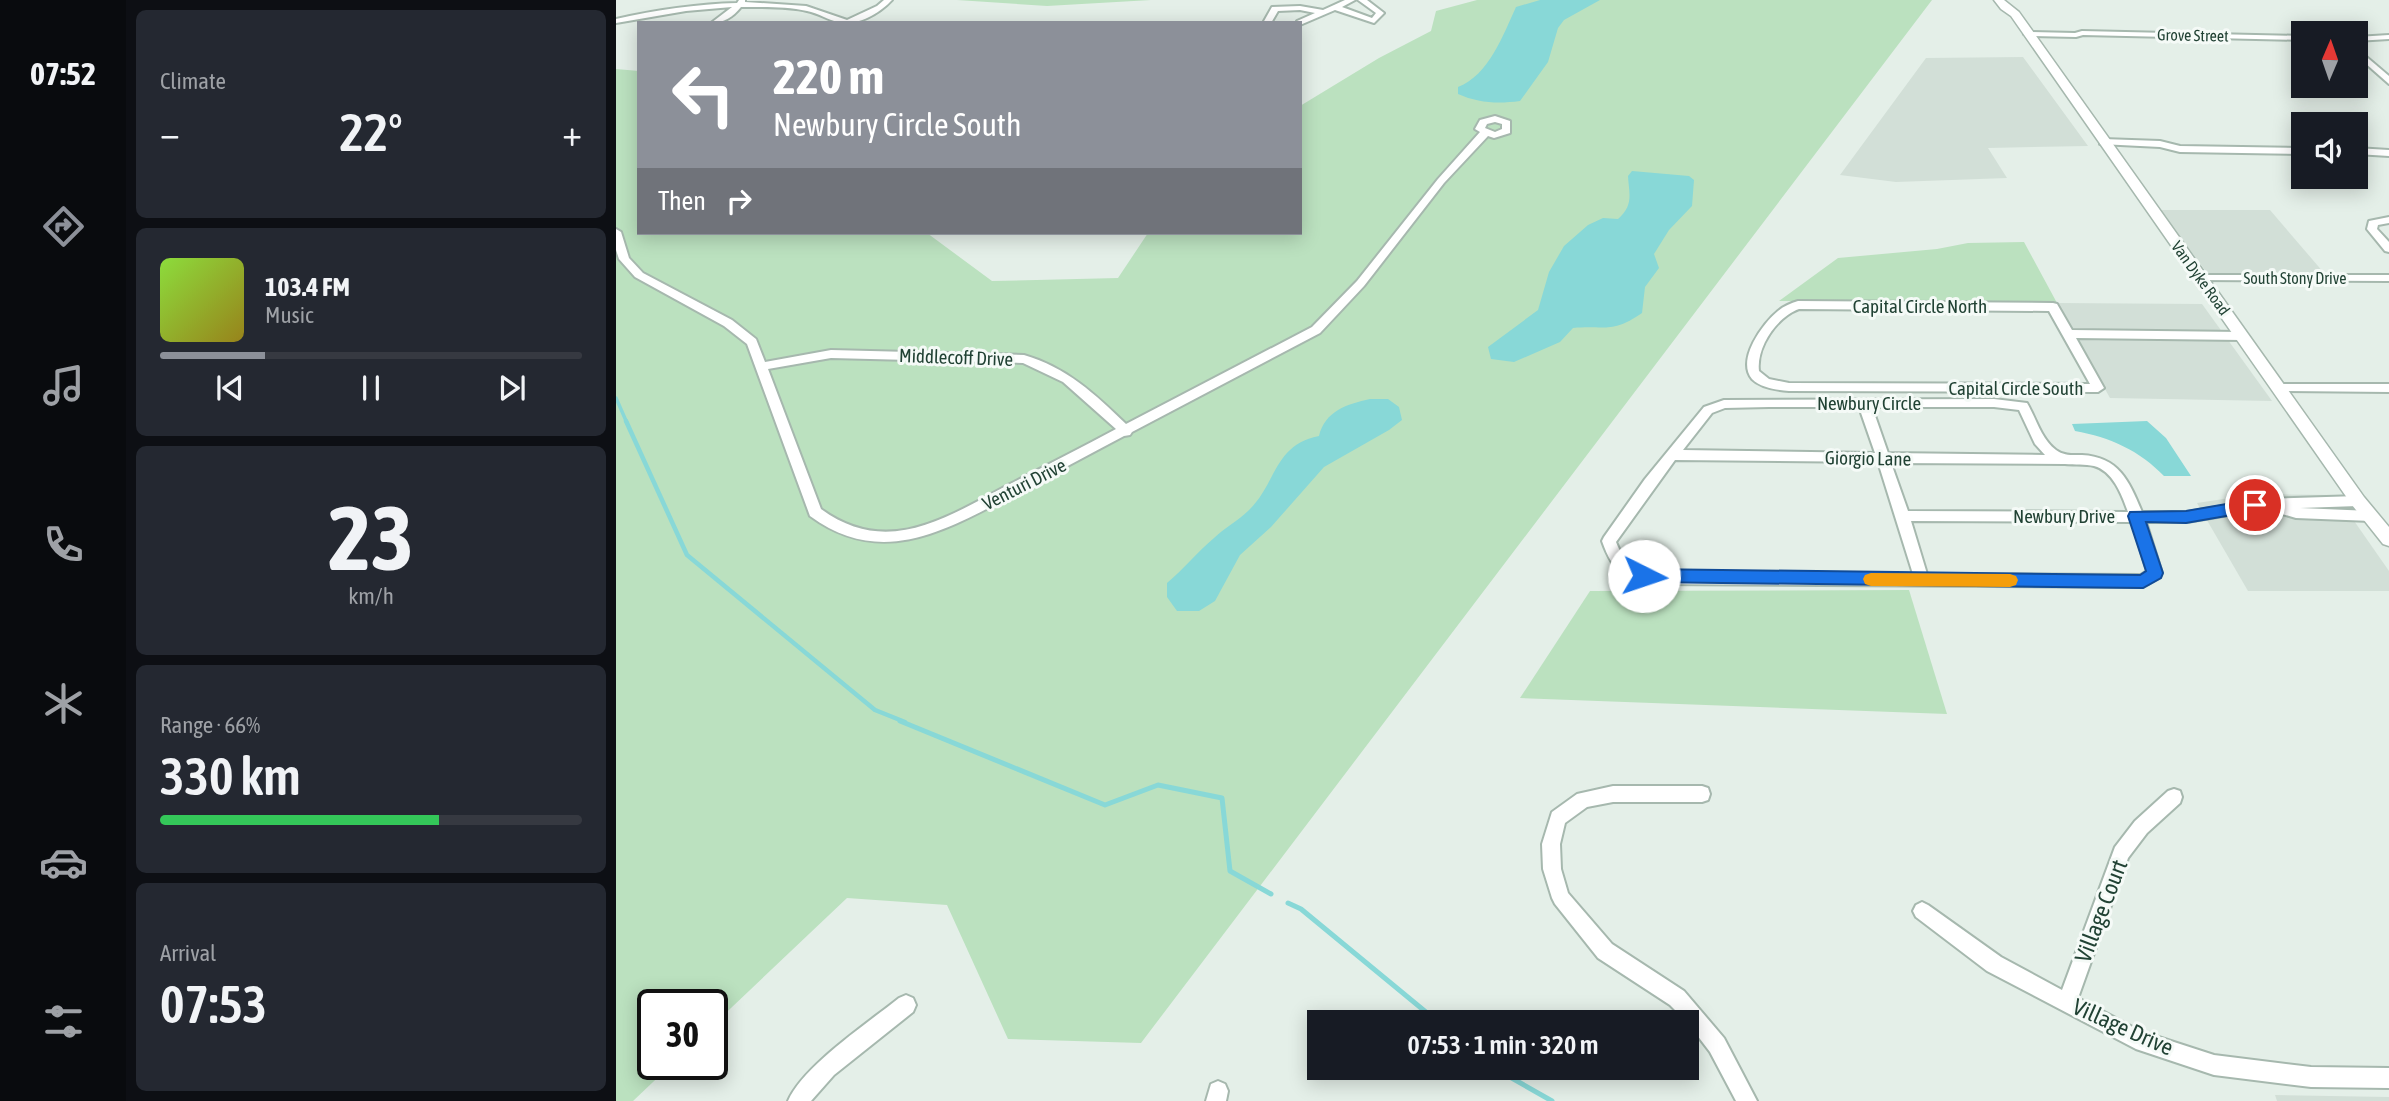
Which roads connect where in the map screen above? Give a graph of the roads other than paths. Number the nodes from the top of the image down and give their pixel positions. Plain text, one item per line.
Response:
1 (888, 0) edge
2 (1351, 0) edge
3 (1362, 0) edge
4 (2000, 0) edge
5 (742, 1) edge
6 (2014, 7) edge
7 (1334, 8) junction
8 (651, 12) junction
9 (1323, 12) junction
10 (616, 21) edge
11 (653, 21) edge
12 (718, 21) edge
13 (842, 21) edge
14 (851, 21) edge
15 (1268, 21) edge
16 (1302, 22) edge
17 (2026, 31) junction
18 (2291, 37) edge
19 (2389, 37) edge
20 (2368, 38) edge
21 (2368, 62) edge
22 (2389, 81) edge
23 (1485, 133) dead end
24 (2106, 146) junction
25 (2291, 151) edge
26 (2368, 152) edge
27 (2389, 153) edge
28 (2389, 220) edge
29 (616, 232) edge
30 (2389, 249) edge
31 (620, 260) edge
32 (2389, 278) edge
33 (2204, 282) junction
34 (2389, 287) edge
35 (1767, 332) joint
36 (2070, 334) junction
37 (2242, 336) junction
38 (762, 367) junction
39 (2016, 388) junction
40 (2278, 388) junction
41 (2389, 388) edge
42 (1864, 403) junction
43 (2022, 406) junction
44 (1126, 432) junction
45 (1671, 455) junction
46 (1881, 458) junction
47 (2064, 460) junction
48 (2358, 501) junction
49 (2265, 504) junction
50 (1903, 516) junction
51 (2136, 516) junction
52 (2371, 516) junction
53 (2389, 539) edge
54 (1922, 580) junction
55 (1702, 794) dead end
56 (2174, 797) dead end
57 (1922, 911) dead end
58 (2067, 1002) junction
59 (906, 1005) dead end
60 (2389, 1078) edge
61 (798, 1101) edge
62 (1747, 1101) edge

1 - 14 street
2 - 7 street
3 - 7 street
4 - 6 street, Van Dyke Road
5 - 8 street
5 - 12 street
5 - 13 street
6 - 17 street, Van Dyke Road
7 - 9 street
8 - 10 street
8 - 11 street
9 - 15 street
9 - 16 street
17 - 18 street, Grove Street
17 - 24 street, Van Dyke Road
19 - 20 street
21 - 22 street
23 - 44 street, Venturi Drive
24 - 25 street
24 - 33 street, Van Dyke Road
26 - 27 street
28 - 30 street
29 - 31 street, Venturi Drive
31 - 38 street, Venturi Drive
32 - 33 street, South Stony Drive
33 - 34 street, South Stony Drive
33 - 37 street, Van Dyke Road
35 - 36 street, Capital Circle North
35 - 39 street, Capital Circle South
36 - 37 street
36 - 39 street, Capital Circle South
37 - 40 street, Van Dyke Road
38 - 44 street, Middlecoff Drive
38 - 44 street, Venturi Drive
39 - 43 street
40 - 41 street
40 - 48 street, Van Dyke Road
42 - 43 street, Newbury Circle
42 - 45 street, Newbury Circle
42 - 46 street
43 - 47 street
45 - 46 street, Giorgio Lane
45 - 54 street, Newbury Circle
46 - 47 street, Giorgio Lane
46 - 50 street
47 - 51 street
48 - 49 street, Newbury Drive
48 - 52 street, Van Dyke Road
49 - 51 street, Newbury Drive
49 - 52 street, Newbury Drive
50 - 51 street, Newbury Drive
50 - 54 street
51 - 54 street
52 - 53 street, Van Dyke Road
55 - 62 street
56 - 58 street, Village Court
57 - 58 street, Village Drive
58 - 60 street, Village Drive
59 - 61 street

